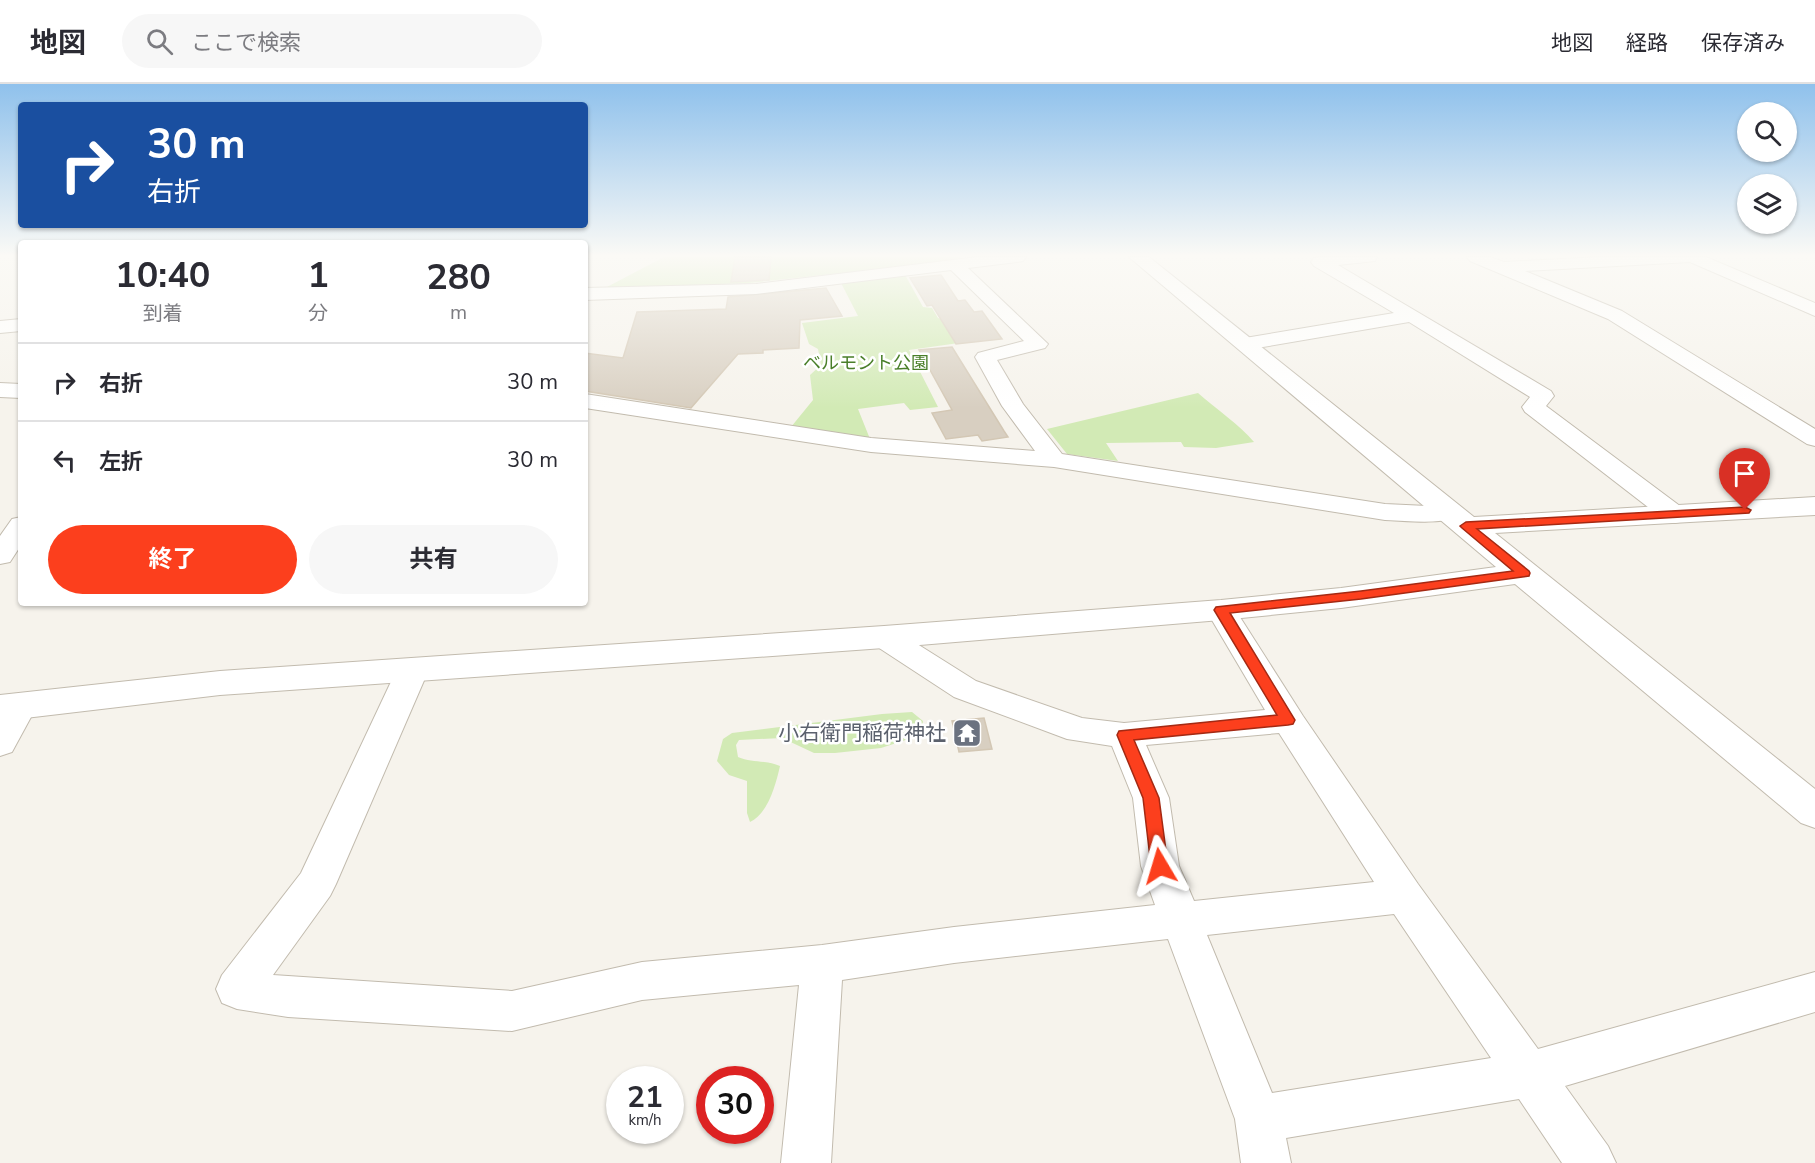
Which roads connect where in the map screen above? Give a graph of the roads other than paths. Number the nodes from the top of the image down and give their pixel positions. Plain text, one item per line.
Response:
1 (1000, 307) edge
2 (1200, 307) edge
3 (1397, 307) edge
4 (1596, 307) edge
5 (1412, 316) junction
6 (18, 325) edge
7 (0, 327) edge
8 (1245, 344) junction
9 (0, 390) edge
10 (18, 391) edge
11 (588, 401) edge
12 (1815, 439) edge
13 (1054, 460) junction
14 (1815, 506) edge
15 (1675, 514) junction
16 (1457, 519) junction
17 (18, 529) edge
18 (0, 556) edge
19 (1524, 573) junction
20 (1221, 610) junction
21 (884, 637) junction
22 (413, 669) junction
23 (11, 707) edge
24 (1288, 720) junction
25 (1124, 735) junction
26 (0, 742) edge
27 (1815, 812) edge
28 (1404, 896) junction
29 (1183, 921) junction
30 (822, 964) junction
31 (1815, 992) edge
32 (1531, 1074) junction
33 (1259, 1119) junction
34 (806, 1163) edge
35 (1266, 1163) edge
36 (1591, 1163) edge

1 - 13 street
2 - 8 street
3 - 5 street
4 - 12 street
5 - 8 street
5 - 15 street
6 - 7 street
8 - 16 street
9 - 10 street
11 - 13 street
13 - 16 street
14 - 15 street
15 - 16 street
16 - 19 street
17 - 18 street
19 - 20 street
19 - 27 street
20 - 21 street
20 - 24 street
21 - 22 street
21 - 25 street
22 - 23 street
22 - 30 street
23 - 26 street
24 - 25 street
24 - 28 street
25 - 29 street
28 - 29 street
28 - 32 street
29 - 30 street
29 - 33 street
30 - 34 street
31 - 32 street
32 - 33 street
32 - 36 street
33 - 35 street

